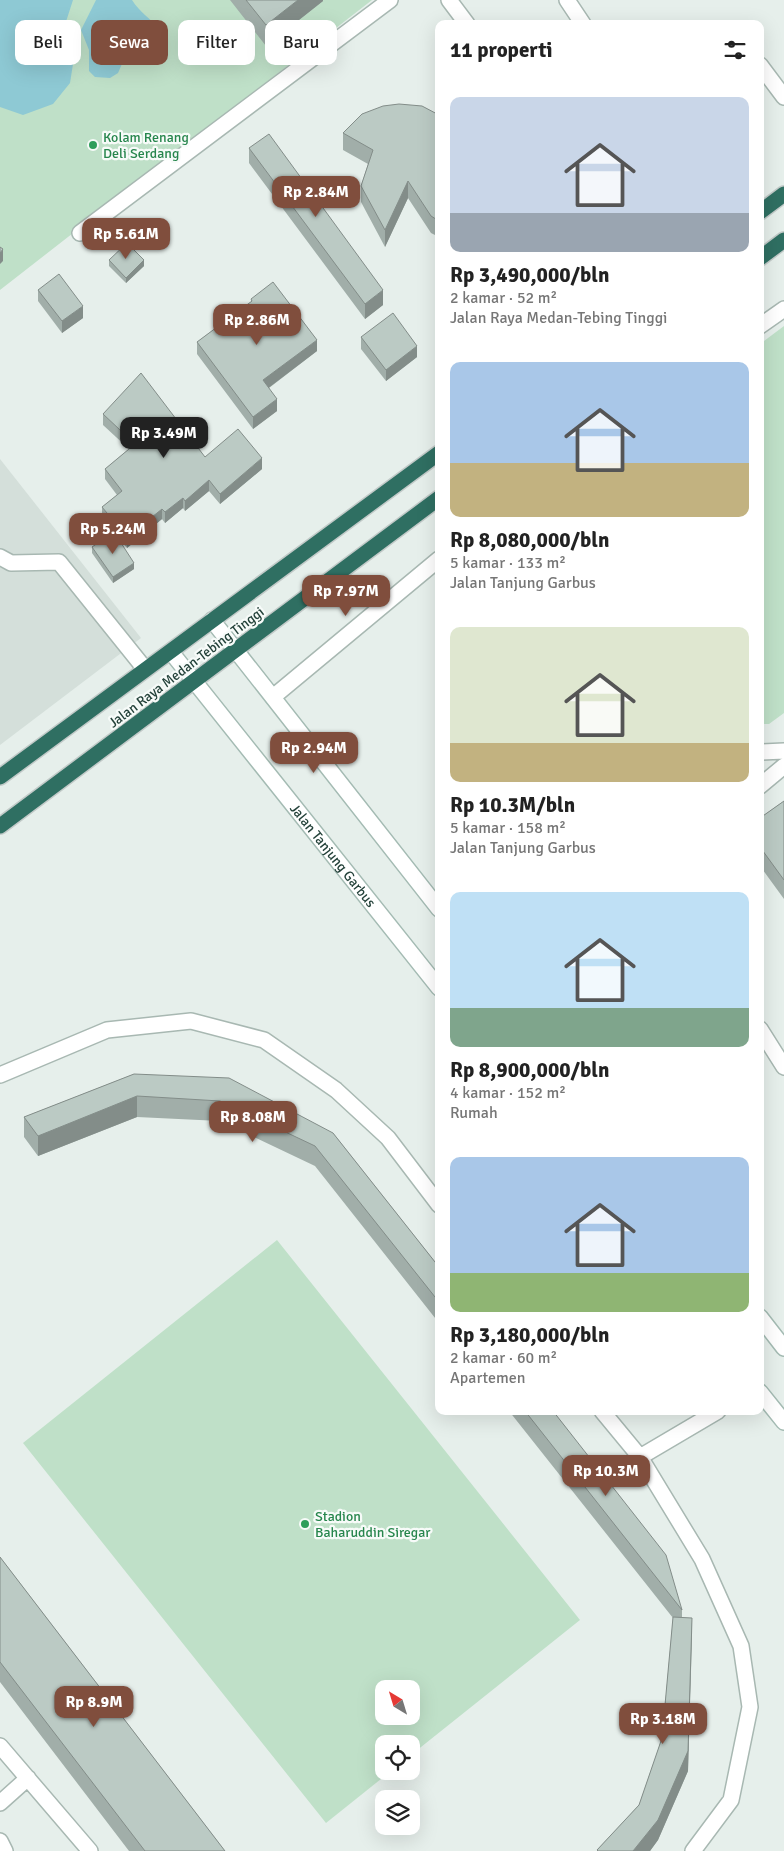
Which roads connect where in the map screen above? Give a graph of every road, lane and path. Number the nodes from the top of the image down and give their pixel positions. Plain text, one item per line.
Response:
1 (390, 0) edge
2 (449, 0) edge
3 (567, 0) edge
4 (464, 20) edge
5 (580, 20) edge
6 (764, 70) edge
7 (784, 96) edge
8 (784, 194) edge
9 (764, 209) edge
10 (80, 233) dead end
11 (784, 240) edge
12 (764, 255) edge
13 (784, 309) edge
14 (764, 323) edge
15 (435, 456) edge
16 (435, 501) edge
17 (0, 557) edge
18 (435, 562) edge
19 (212, 620) junction
20 (236, 651) junction
21 (171, 652) junction
22 (145, 669) junction
23 (195, 682) junction
24 (273, 697) junction
25 (784, 751) edge
26 (764, 752) edge
27 (784, 766) edge
28 (0, 778) edge
29 (764, 783) edge
30 (0, 826) edge
31 (435, 904) edge
32 (435, 983) edge
33 (764, 1035) edge
34 (784, 1067) edge
35 (0, 1076) edge
36 (435, 1200) edge
37 (764, 1322) edge
38 (784, 1348) edge
39 (764, 1397) edge
40 (605, 1415) edge
41 (711, 1415) edge
42 (784, 1421) edge
43 (640, 1457) junction
44 (0, 1746) edge
45 (28, 1778) junction
46 (0, 1803) edge
47 (0, 1841) edge
48 (5, 1851) edge
49 (90, 1851) edge
50 (693, 1851) edge

1 - 10 street
2 - 4 street
3 - 5 street
6 - 7 street
8 - 9 highway
11 - 12 highway
13 - 14 street
15 - 19 highway, Jalan Raya Medan-Tebing Tinggi
16 - 20 highway, Jalan Raya Medan-Tebing Tinggi
17 - 22 street
18 - 24 street
19 - 20 street
19 - 21 highway, Jalan Raya Medan-Tebing Tinggi
20 - 23 highway, Jalan Raya Medan-Tebing Tinggi
20 - 24 street
21 - 22 highway, Jalan Raya Medan-Tebing Tinggi
21 - 23 street, Jalan Tanjung Garbus
22 - 28 highway, Jalan Raya Medan-Tebing Tinggi
23 - 30 highway, Jalan Raya Medan-Tebing Tinggi
23 - 32 street, Jalan Tanjung Garbus
24 - 31 street
25 - 26 street
27 - 29 street
33 - 34 street
35 - 36 street
37 - 38 street
39 - 42 street
40 - 43 street
41 - 43 street
43 - 50 street
44 - 45 street
45 - 46 street
45 - 49 street
47 - 48 street

